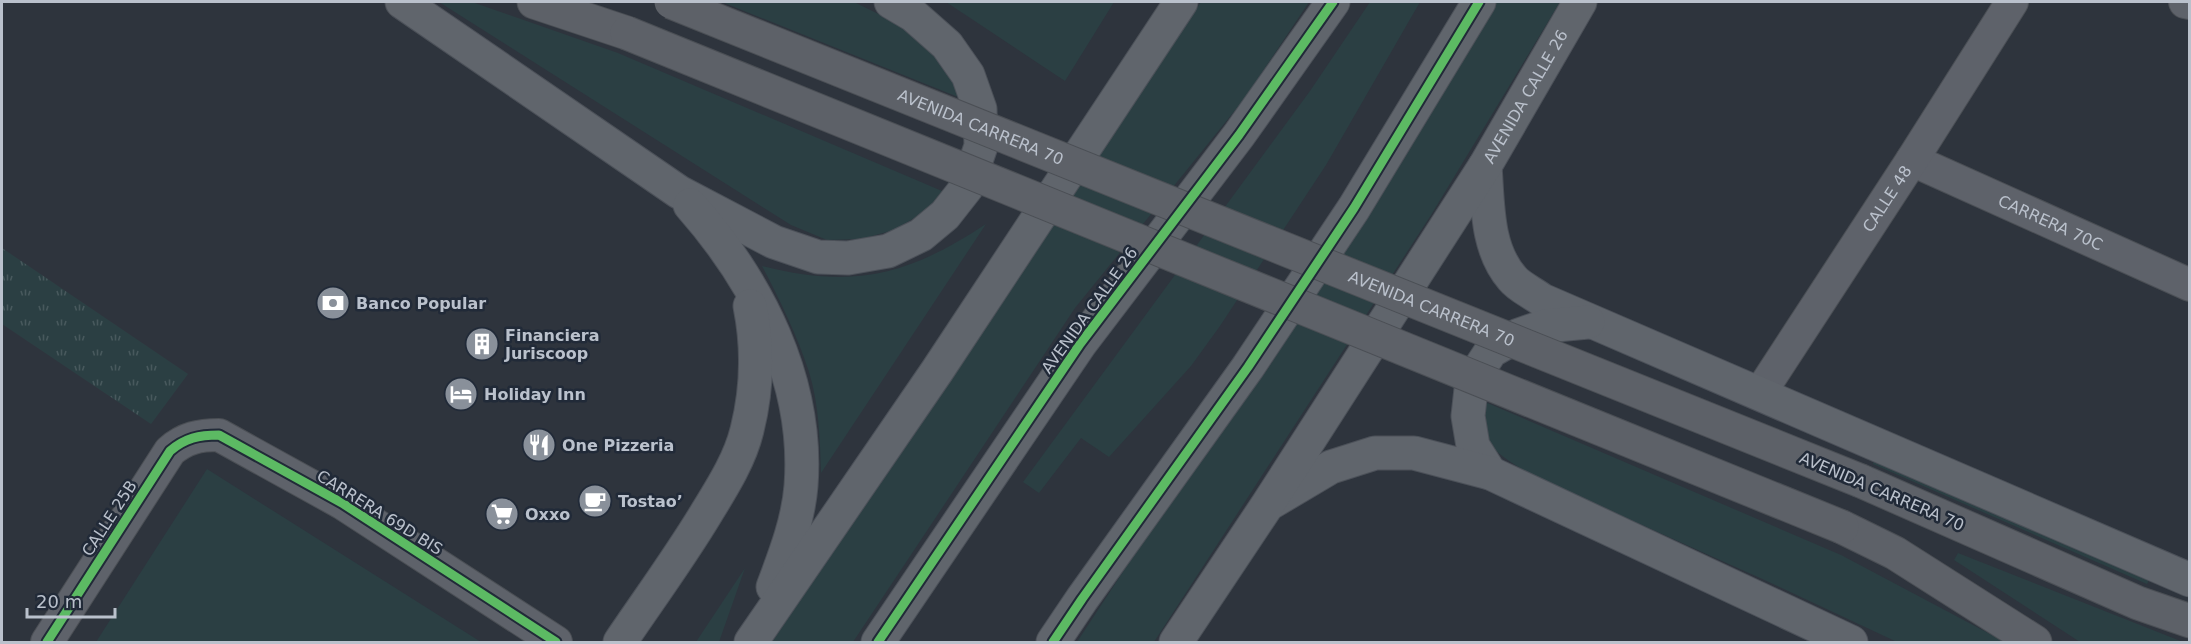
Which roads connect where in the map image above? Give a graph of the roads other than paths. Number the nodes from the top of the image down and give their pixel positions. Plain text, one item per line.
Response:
1 (402, 2) edge
2 (534, 2) edge
3 (671, 2) edge
4 (891, 2) edge
5 (1181, 2) edge
6 (1333, 2) edge
7 (1479, 2) edge
8 (1580, 2) edge
9 (2012, 2) edge
10 (2185, 2) edge
11 (2190, 3) edge
12 (1912, 159) junction
13 (1485, 166) junction
14 (679, 192) junction
15 (738, 267) junction
16 (2190, 285) edge
17 (1590, 322) junction
18 (1760, 393) junction
19 (179, 443) joint
20 (1490, 473) junction
21 (1268, 504) junction
22 (2190, 580) edge
23 (2190, 621) edge
24 (752, 641) edge
25 (47, 642) edge
26 (556, 642) edge
27 (620, 642) edge
28 (878, 642) edge
29 (1053, 642) edge
30 (1176, 642) edge
31 (1851, 642) edge
32 (2036, 642) edge

1 - 14 main road
2 - 32 main road, bridge
3 - 23 main road, AVENIDA CARRERA 70, bridge
4 - 14 main road
5 - 24 main road
6 - 28 main road, AVENIDA CALLE 26
7 - 29 main road
8 - 13 main road, AVENIDA CALLE 26
9 - 12 street, CALLE 48
10 - 11 street
12 - 16 street, CARRERA 70C
12 - 18 street, CALLE 48
13 - 17 main road
13 - 21 main road, AVENIDA CALLE 26
14 - 15 main road
15 - 24 main road
15 - 27 main road
17 - 18 main road
17 - 20 main road
18 - 22 main road
19 - 25 street, CALLE 25B
19 - 26 street, CARRERA 69D BIS
20 - 21 main road
20 - 31 main road
21 - 30 main road, AVENIDA CALLE 26

